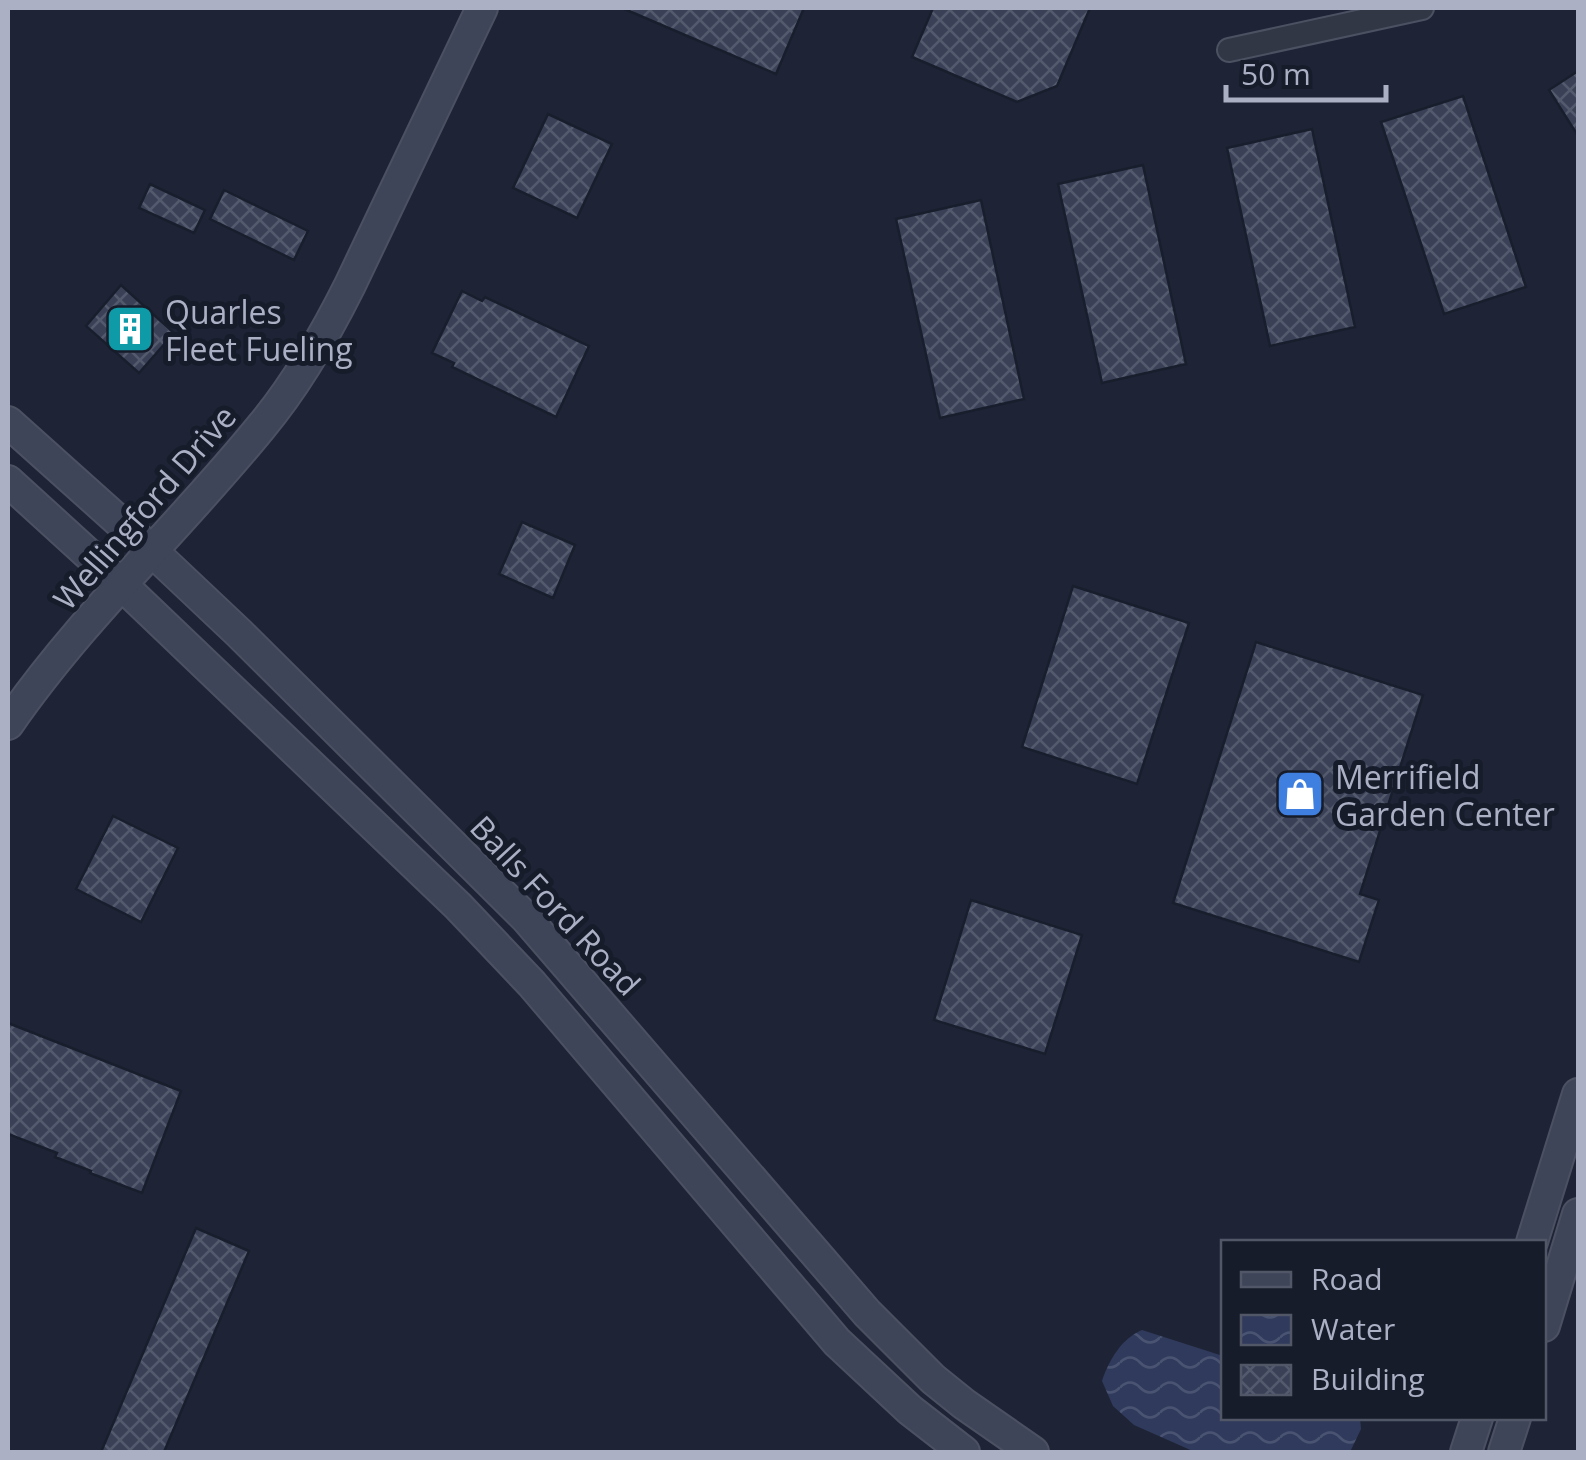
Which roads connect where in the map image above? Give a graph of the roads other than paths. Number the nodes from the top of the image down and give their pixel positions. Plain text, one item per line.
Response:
1 (482, 8) edge
2 (1422, 8) edge
3 (1229, 50) dead end
4 (8, 422) edge
5 (8, 481) edge
6 (152, 550) junction
7 (121, 584) junction
8 (8, 724) edge
9 (1578, 1094) edge
10 (636, 1107) junction
11 (716, 1137) junction
12 (1578, 1214) edge
13 (1533, 1240) edge
14 (1546, 1319) edge
15 (1475, 1420) edge
16 (1514, 1420) edge
17 (964, 1452) edge
18 (1032, 1452) edge
19 (1466, 1452) edge
20 (1504, 1452) edge

1 - 6 main road, Wellingford Drive
2 - 3 street
4 - 6 main road, Balls Ford Road
5 - 7 main road
6 - 7 main road, Wellingford Drive
6 - 11 main road, Balls Ford Road
7 - 8 main road, Wellingford Drive
7 - 10 main road
9 - 13 main road
10 - 11 main road
10 - 17 main road
11 - 18 main road, Balls Ford Road
12 - 14 main road
15 - 19 main road
16 - 20 main road

